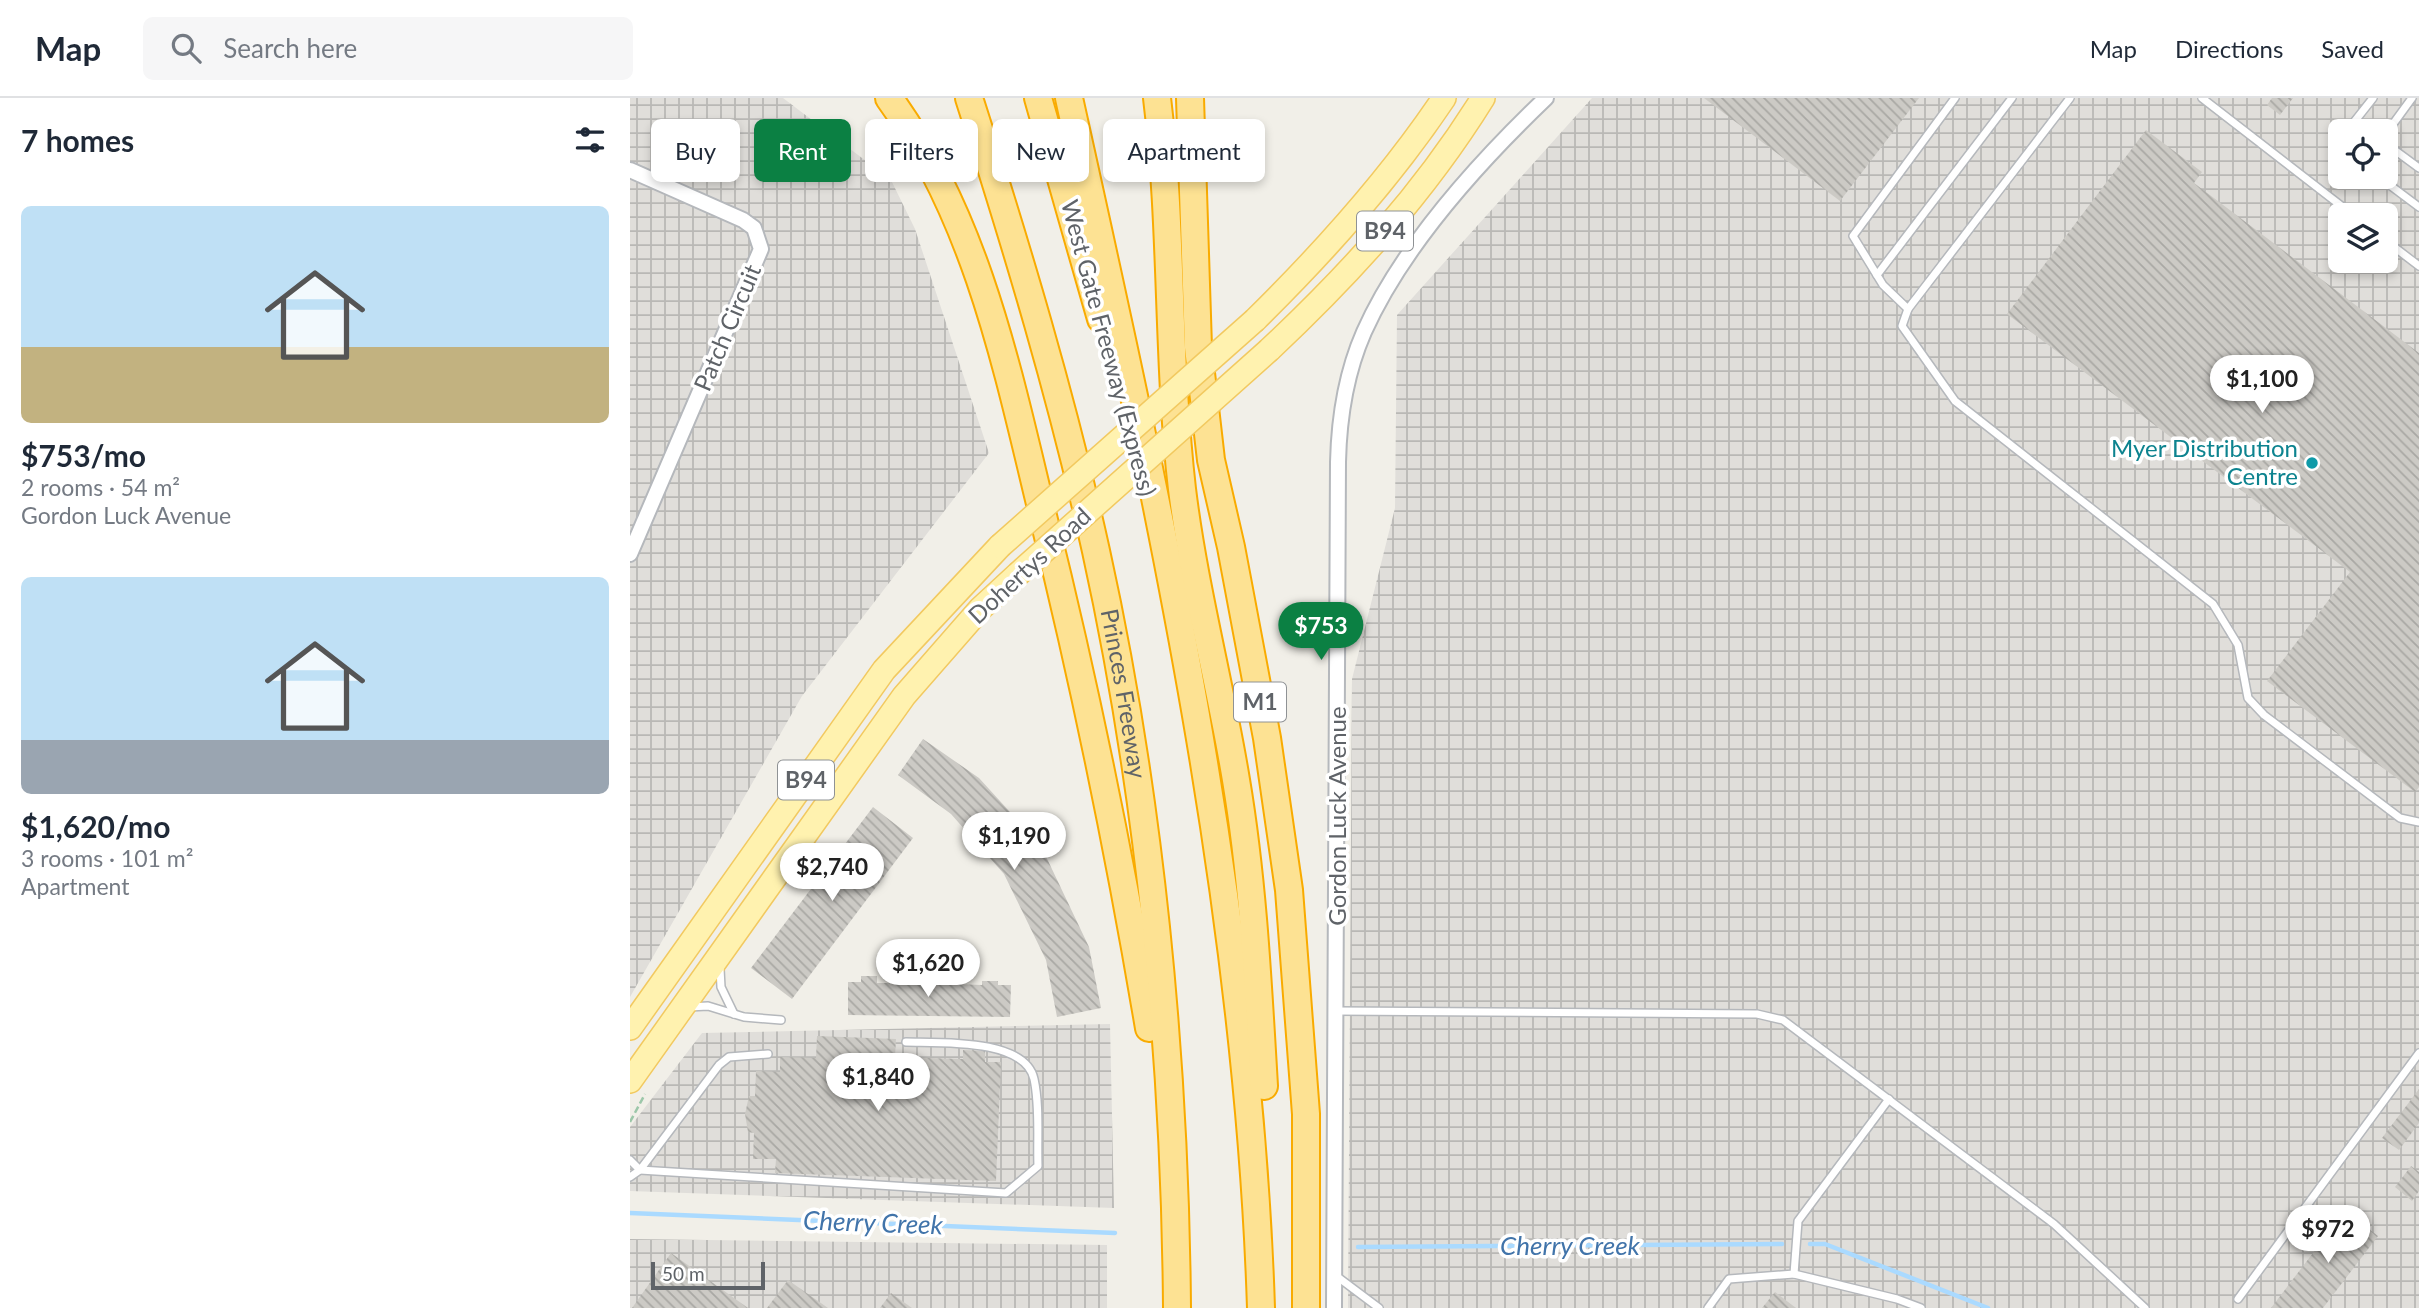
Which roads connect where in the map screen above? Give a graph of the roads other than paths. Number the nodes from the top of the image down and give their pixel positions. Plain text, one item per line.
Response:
1 (889, 98) edge
2 (969, 98) edge
3 (1038, 98) edge
4 (1069, 98) edge
5 (1157, 98) edge
6 (1190, 98) edge
7 (1444, 98) edge
8 (1483, 98) edge
9 (1546, 98) edge
10 (1955, 98) edge
11 (2012, 98) edge
12 (2070, 98) edge
13 (2202, 98) edge
14 (2373, 98) edge
15 (2413, 98) edge
16 (2356, 119) edge
17 (2397, 119) edge
18 (2398, 152) edge
19 (2419, 155) edge
20 (2416, 165) edge
21 (630, 170) edge
22 (2395, 189) edge
23 (2338, 203) edge
24 (2419, 207) edge
25 (2398, 250) edge
26 (2419, 267) edge
27 (1877, 275) junction
28 (1908, 309) junction
29 (630, 554) edge
30 (1175, 597) junction
31 (2419, 822) edge
32 (723, 952) junction
33 (679, 1009) junction
34 (1337, 1011) junction
35 (734, 1014) junction
36 (781, 1020) dead end
37 (630, 1028) edge
38 (906, 1042) dead end
39 (2419, 1053) edge
40 (768, 1054) dead end
41 (630, 1081) edge
42 (1889, 1099) junction
43 (630, 1160) edge
44 (640, 1170) junction
45 (630, 1177) edge
46 (1176, 1249) junction
47 (1334, 1275) junction
48 (1794, 1275) junction
49 (2238, 1299) dead end
50 (1177, 1308) edge
51 (1261, 1308) edge
52 (1268, 1308) edge
53 (1306, 1308) edge
54 (1334, 1308) edge
55 (1379, 1308) edge
56 (1708, 1308) edge
57 (1921, 1308) edge
58 (2145, 1308) edge

1 - 46 highway
2 - 46 highway, Princes Freeway
3 - 30 highway, West Gate Freeway (Express) / M1
4 - 30 highway
5 - 52 highway
6 - 53 highway, M1
7 - 37 main road, Dohertys Road / B94, bridge
8 - 32 main road, Dohertys Road / B94, bridge
9 - 34 street, Gordon Luck Avenue
10 - 27 lane
11 - 27 lane
12 - 28 lane
13 - 23 lane
14 - 16 lane
15 - 17 lane
18 - 20 lane
19 - 20 lane
21 - 29 street, Patch Circuit
22 - 24 lane
25 - 26 lane
27 - 28 lane
28 - 31 lane
30 - 51 highway, M1
32 - 33 main road, Dohertys Road / B94
32 - 35 lane
33 - 35 lane
33 - 41 main road, Dohertys Road / B94
34 - 42 lane
34 - 47 street, Gordon Luck Avenue
35 - 36 lane
38 - 44 lane
39 - 49 lane
40 - 44 lane
42 - 48 lane
42 - 58 lane
43 - 44 lane
44 - 45 lane
46 - 50 highway, Princes Freeway
47 - 54 street, Gordon Luck Avenue
47 - 55 lane
48 - 56 lane
48 - 57 lane

